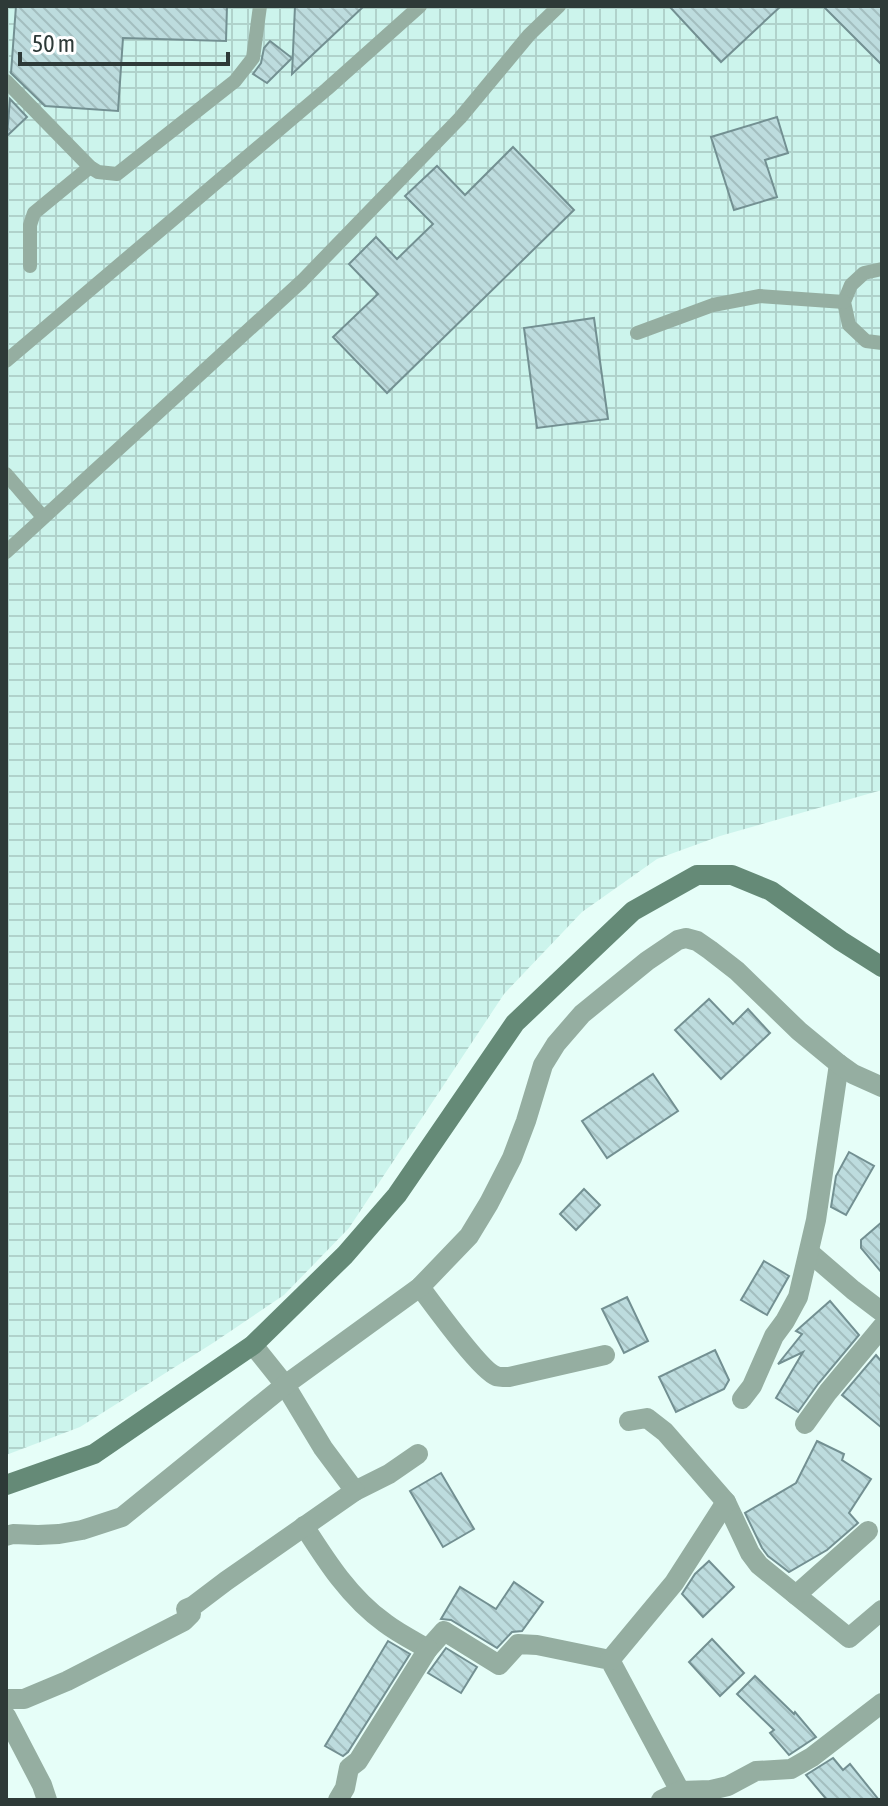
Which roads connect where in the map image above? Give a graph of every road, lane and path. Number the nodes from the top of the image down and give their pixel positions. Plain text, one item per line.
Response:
1 (260, 6) edge
2 (420, 6) edge
3 (559, 6) edge
4 (6, 81) edge
5 (90, 167) junction
6 (30, 266) dead end
7 (882, 269) edge
8 (844, 302) junction
9 (637, 333) dead end
10 (882, 343) edge
11 (6, 361) edge
12 (6, 474) edge
13 (43, 517) junction
14 (6, 552) edge
15 (882, 967) edge
16 (839, 1064) junction
17 (882, 1087) edge
18 (809, 1252) junction
19 (420, 1287) junction
20 (882, 1312) edge
21 (882, 1327) edge
22 (253, 1345) junction
23 (605, 1355) dead end
24 (285, 1385) junction
25 (742, 1399) dead end
26 (629, 1421) dead end
27 (805, 1424) dead end
28 (418, 1454) dead end
29 (6, 1485) edge
30 (355, 1491) junction
31 (726, 1502) junction
32 (304, 1526) junction
33 (868, 1531) dead end
34 (6, 1536) edge
35 (796, 1595) junction
36 (882, 1610) edge
37 (428, 1649) junction
38 (610, 1660) junction
39 (6, 1699) edge
40 (882, 1703) edge
41 (6, 1716) edge
42 (671, 1795) edge
43 (47, 1800) edge
44 (338, 1800) edge

1 - 5 lane
2 - 11 lane
3 - 13 lane
4 - 5 lane
5 - 6 lane
7 - 8 lane
8 - 9 lane
8 - 10 lane
12 - 13 lane
13 - 14 lane
15 - 22 street
16 - 17 street
16 - 18 street
16 - 19 street
18 - 20 street
18 - 25 street
19 - 23 street
19 - 24 street
21 - 27 street
22 - 24 street
22 - 29 street
24 - 30 street
24 - 34 street
26 - 31 street
28 - 30 street
30 - 32 street
31 - 35 street
31 - 38 street
32 - 37 street
32 - 39 street
33 - 35 street
35 - 36 street
37 - 38 street
37 - 44 street
38 - 42 street
40 - 42 street
41 - 43 street

